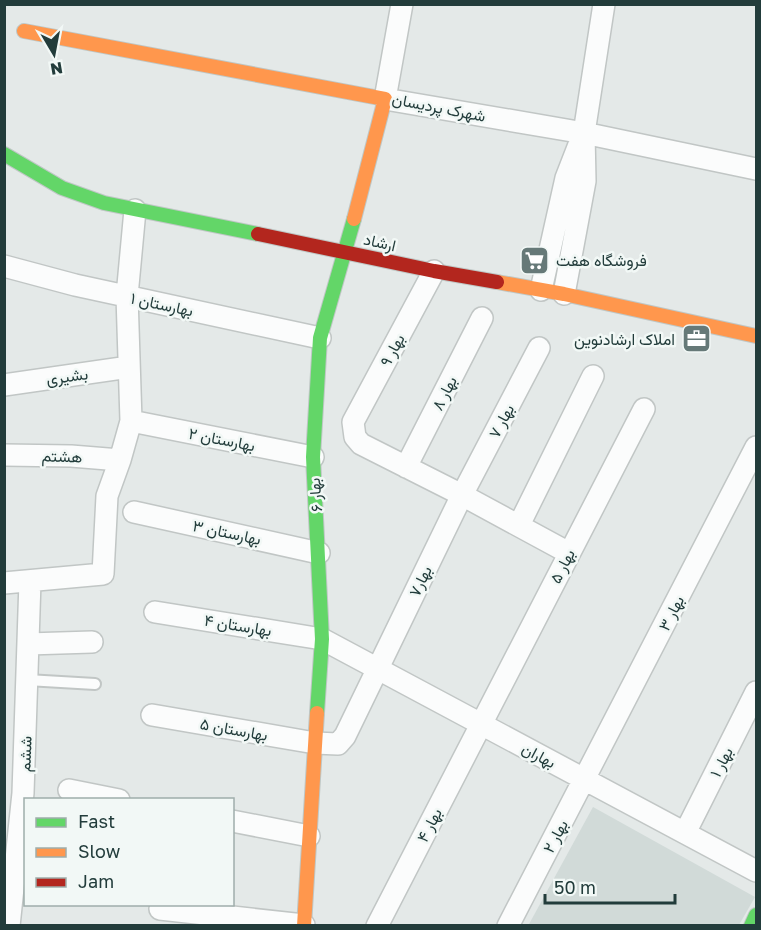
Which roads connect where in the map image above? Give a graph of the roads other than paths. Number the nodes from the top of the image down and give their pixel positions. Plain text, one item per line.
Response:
1 (402, 4) edge
2 (604, 4) edge
3 (24, 31) dead end
4 (386, 99) junction
5 (584, 133) junction
6 (4, 154) edge
7 (756, 169) edge
8 (135, 210) junction
9 (346, 251) junction
10 (4, 266) edge
11 (434, 271) junction
12 (541, 290) junction
13 (564, 294) junction
14 (127, 296) junction
15 (482, 318) dead end
16 (756, 336) edge
17 (320, 338) junction
18 (539, 348) dead end
19 (129, 367) junction
20 (593, 376) dead end
21 (4, 385) edge
22 (644, 409) dead end
23 (131, 420) junction
24 (756, 447) edge
25 (4, 455) edge
26 (313, 457) junction
27 (120, 460) junction
28 (406, 467) junction
29 (462, 495) junction
30 (134, 512) dead end
31 (519, 525) junction
32 (319, 553) junction
33 (569, 553) junction
34 (30, 581) junction
35 (4, 583) edge
36 (155, 612) dead end
37 (322, 639) junction
38 (92, 642) dead end
39 (28, 644) junction
40 (377, 668) junction
41 (27, 680) junction
42 (95, 684) dead end
43 (756, 692) edge
44 (152, 715) dead end
45 (481, 724) junction
46 (315, 742) junction
47 (585, 779) junction
48 (69, 790) dead end
49 (109, 798) edge
50 (234, 821) edge
51 (685, 833) junction
52 (309, 836) junction
53 (756, 871) edge
54 (160, 909) dead end
55 (756, 915) edge
56 (304, 925) edge
57 (9, 926) edge
58 (377, 926) edge
59 (508, 926) edge
60 (751, 926) edge

1 - 4 street, شهرک پردیسان
2 - 5 street
3 - 4 main road
4 - 5 street, شهرک پردیسان
4 - 9 main road, بهار ۶
5 - 7 street, شهرک پردیسان
5 - 12 street
5 - 13 street
6 - 8 main road, ارشاد
8 - 9 main road, ارشاد
8 - 14 street
9 - 11 main road, ارشاد
9 - 17 main road, بهار ۶
10 - 14 street, بهارستان ۱
11 - 12 main road, ارشاد
11 - 28 street, بهار ۹
12 - 13 main road, ارشاد
13 - 16 main road, ارشاد
14 - 17 street, بهارستان ۱
14 - 19 street
15 - 28 street, بهار ۸
17 - 26 main road, بهار ۶
18 - 29 street, بهار ۷
19 - 21 street, بشیری
19 - 23 street
20 - 31 street
22 - 33 street, بهار ۵
23 - 26 street, بهارستان ۲
23 - 27 street
24 - 47 street, بهار ۳
25 - 27 street, هشتم
26 - 32 main road, بهار ۶
27 - 34 street
28 - 29 street
29 - 31 street
29 - 40 street, بهار۷
30 - 32 street, بهارستان ۳
31 - 33 street
32 - 37 main road, بهار ۶
33 - 45 street, بهار ۵
34 - 35 street
34 - 39 street, ششم
36 - 37 street, بهارستان ۴
37 - 40 street, بهاران
37 - 46 main road, بهار ۶
38 - 39 street
39 - 41 street, ششم
40 - 45 street, بهاران
40 - 46 street
41 - 42 lane
41 - 57 street, ششم
43 - 51 street, بهار ۱
44 - 46 street, بهارستان ۵
45 - 47 street, بهاران
45 - 58 street, بهار ۴
46 - 52 main road, بهار ۶
47 - 51 street, بهاران
47 - 59 street, بهار ۲
48 - 49 street
50 - 52 street
51 - 53 street, بهاران
52 - 56 main road, بهار ۶
54 - 56 street
55 - 60 main road

